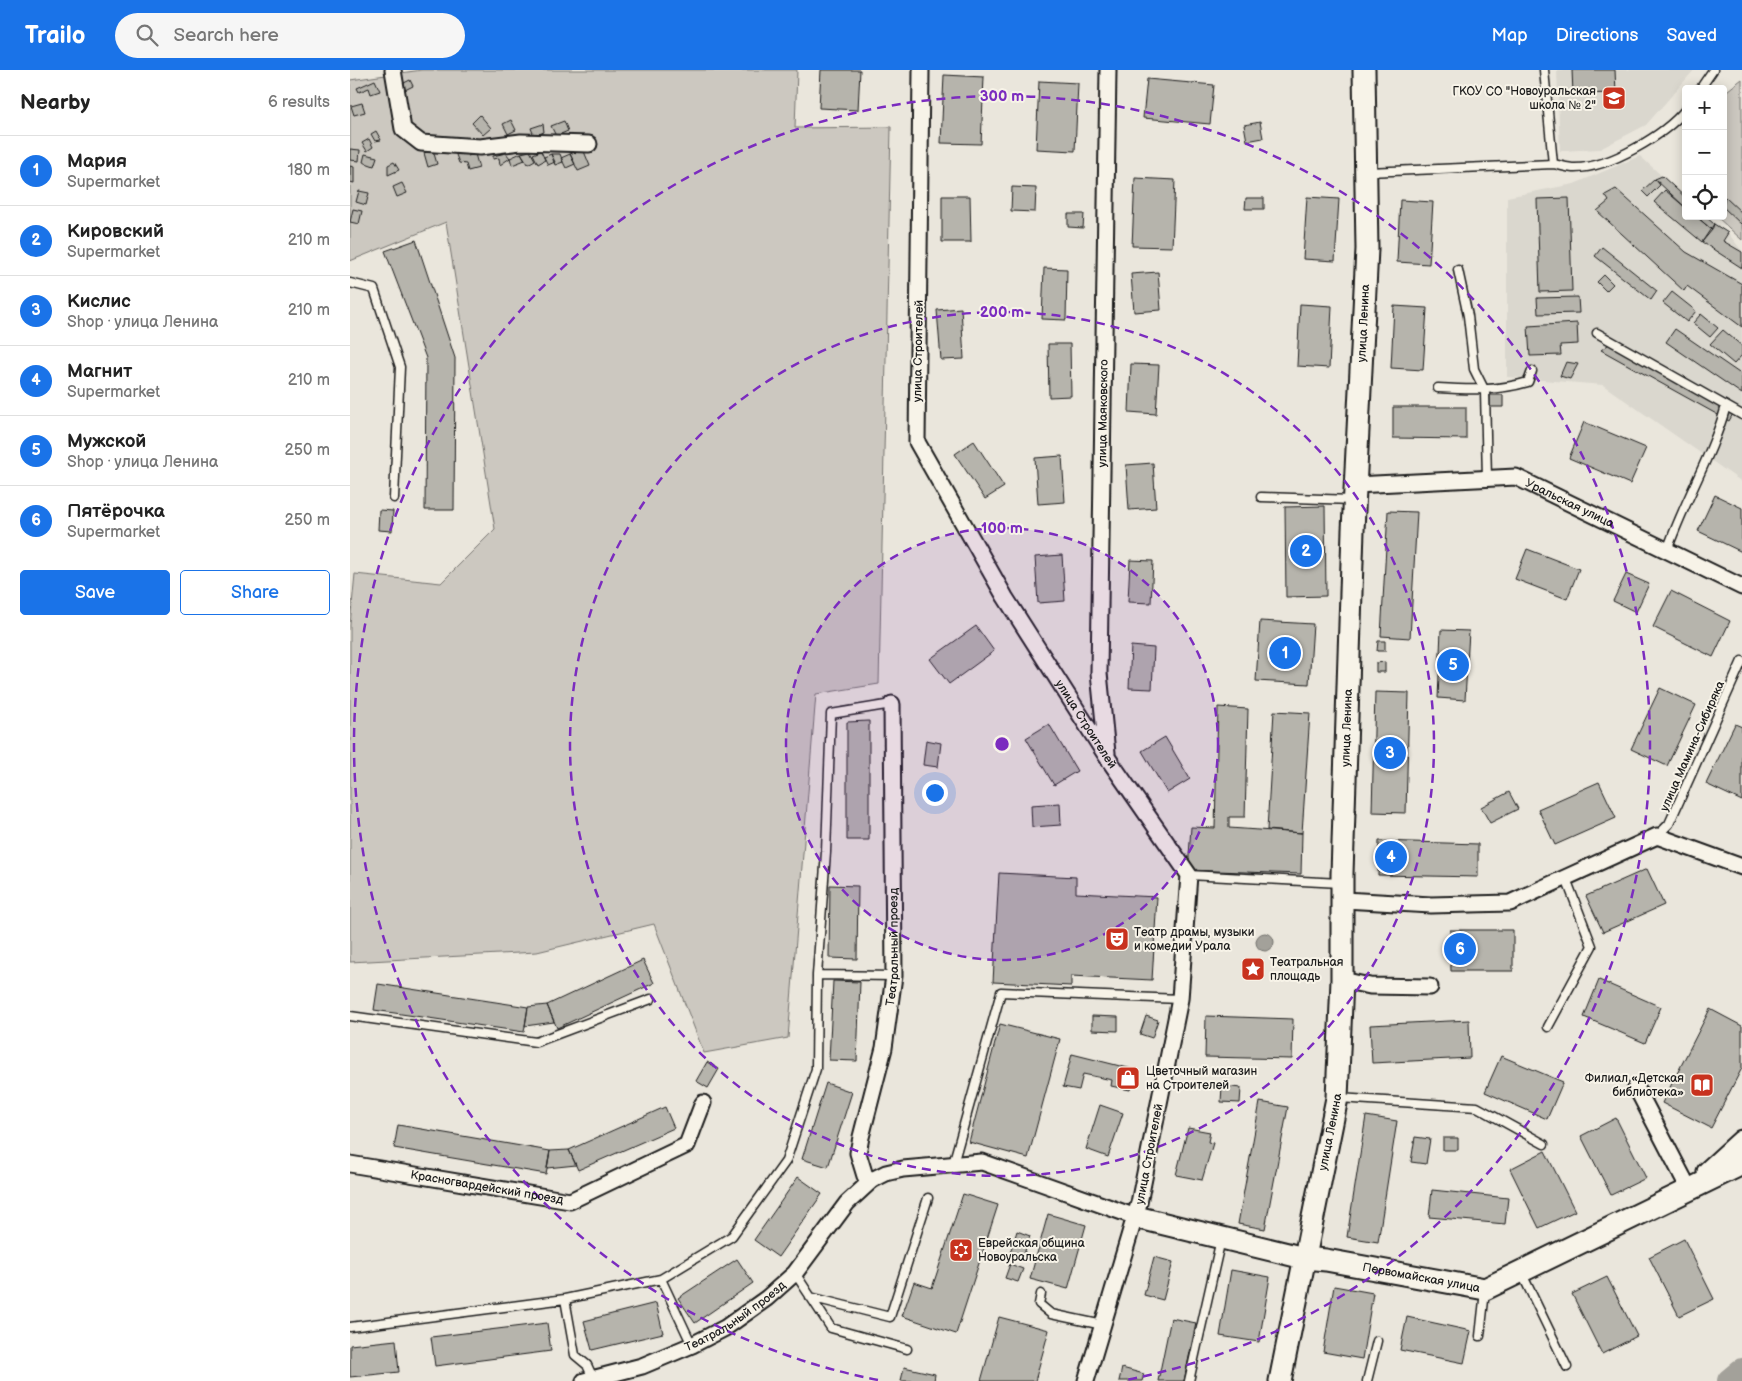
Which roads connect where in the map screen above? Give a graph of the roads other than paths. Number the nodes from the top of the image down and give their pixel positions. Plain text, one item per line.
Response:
1 (393, 70) edge
2 (921, 70) edge
3 (1108, 70) edge
4 (1364, 70) edge
5 (1544, 70) edge
6 (1713, 70) edge
7 (1703, 85) edge
8 (1682, 112) edge
9 (589, 144) dead end
10 (1552, 164) junction
11 (1366, 172) junction
12 (1458, 270) dead end
13 (350, 283) edge
14 (1597, 333) dead end
15 (1532, 371) dead end
16 (1438, 388) dead end
17 (1485, 390) junction
18 (1726, 406) junction
19 (1742, 415) edge
20 (1487, 479) junction
21 (1355, 492) junction
22 (1261, 497) dead end
23 (394, 498) dead end
24 (1667, 551) junction
25 (1742, 587) edge
26 (1742, 661) edge
27 (892, 704) joint
28 (1107, 757) junction
29 (1657, 836) junction
30 (1742, 867) edge
31 (1189, 875) junction
32 (1565, 876) junction
33 (1343, 892) junction
34 (817, 976) junction
35 (894, 976) junction
36 (1342, 980) junction
37 (1430, 987) dead end
38 (651, 998) dead end
39 (1180, 999) junction
40 (350, 1016) edge
41 (1548, 1027) dead end
42 (1636, 1087) dead end
43 (1337, 1098) junction
44 (703, 1103) dead end
45 (1742, 1141) edge
46 (1544, 1144) dead end
47 (350, 1164) edge
48 (953, 1164) junction
49 (1742, 1164) edge
50 (872, 1180) junction
51 (1689, 1189) junction
52 (928, 1198) dead end
53 (1136, 1217) junction
54 (1221, 1238) junction
55 (1304, 1258) junction
56 (1521, 1272) junction
57 (795, 1273) junction
58 (661, 1279) junction
59 (1485, 1289) junction
60 (1041, 1294) dead end
61 (810, 1297) junction
62 (565, 1299) junction
63 (1103, 1325) junction
64 (350, 1327) edge
65 (1480, 1336) dead end
66 (1377, 1341) dead end
67 (692, 1346) junction
68 (907, 1349) dead end
69 (1567, 1367) dead end
70 (591, 1380) edge
71 (1086, 1381) edge
72 (1189, 1381) edge
73 (1280, 1381) edge
74 (1368, 1381) edge

1 - 9 street
2 - 28 street, улица Строителей
3 - 28 street, улица Маяковского
4 - 11 main road, улица Ленина
5 - 10 lane
6 - 7 lane
8 - 10 lane
10 - 11 lane
11 - 21 main road, улица Ленина
12 - 17 lane
13 - 23 lane
14 - 18 lane
15 - 17 lane
16 - 17 lane
17 - 20 lane
18 - 19 lane
18 - 24 lane
20 - 21 street, Уральская улица
20 - 24 street, Уральская улица
21 - 22 lane
21 - 33 main road, улица Ленина
24 - 25 street, Уральская улица
26 - 29 lane, улица Мамина-Сибиряка
27 - 34 lane
27 - 35 street, Театральный проезд
28 - 31 street, улица Строителей
29 - 30 street
29 - 32 street
31 - 33 lane
31 - 39 street, улица Строителей
32 - 33 street
32 - 41 lane
33 - 36 main road, улица Ленина
34 - 35 lane
34 - 58 lane
35 - 50 street, Театральный проезд
36 - 37 street
36 - 43 main road, улица Ленина
38 - 40 lane
39 - 48 lane
39 - 53 street, улица Строителей
42 - 51 street
43 - 46 lane
43 - 55 main road, улица Ленина
44 - 47 street, Красногвардейский проезд
45 - 51 main road, Первомайская улица
48 - 50 street, Театральный проезд
48 - 53 street, Театральный проезд
49 - 51 main road, Первомайская улица
50 - 57 street, Театральный проезд
51 - 56 main road, Первомайская улица
52 - 61 lane
53 - 54 main road, Первомайская улица
53 - 63 street, улица Строителей
54 - 55 main road, Первомайская улица
54 - 72 lane
55 - 59 main road, Первомайская улица
55 - 73 main road, улица Ленина
56 - 59 main road, Первомайская улица
56 - 69 lane
57 - 61 lane
57 - 67 street, Театральный проезд
58 - 62 lane
58 - 67 lane
59 - 65 lane
60 - 63 lane
61 - 68 lane
62 - 64 lane
62 - 70 lane
63 - 71 street, улица Строителей
66 - 74 lane
67 - 70 street, Театральный проезд

